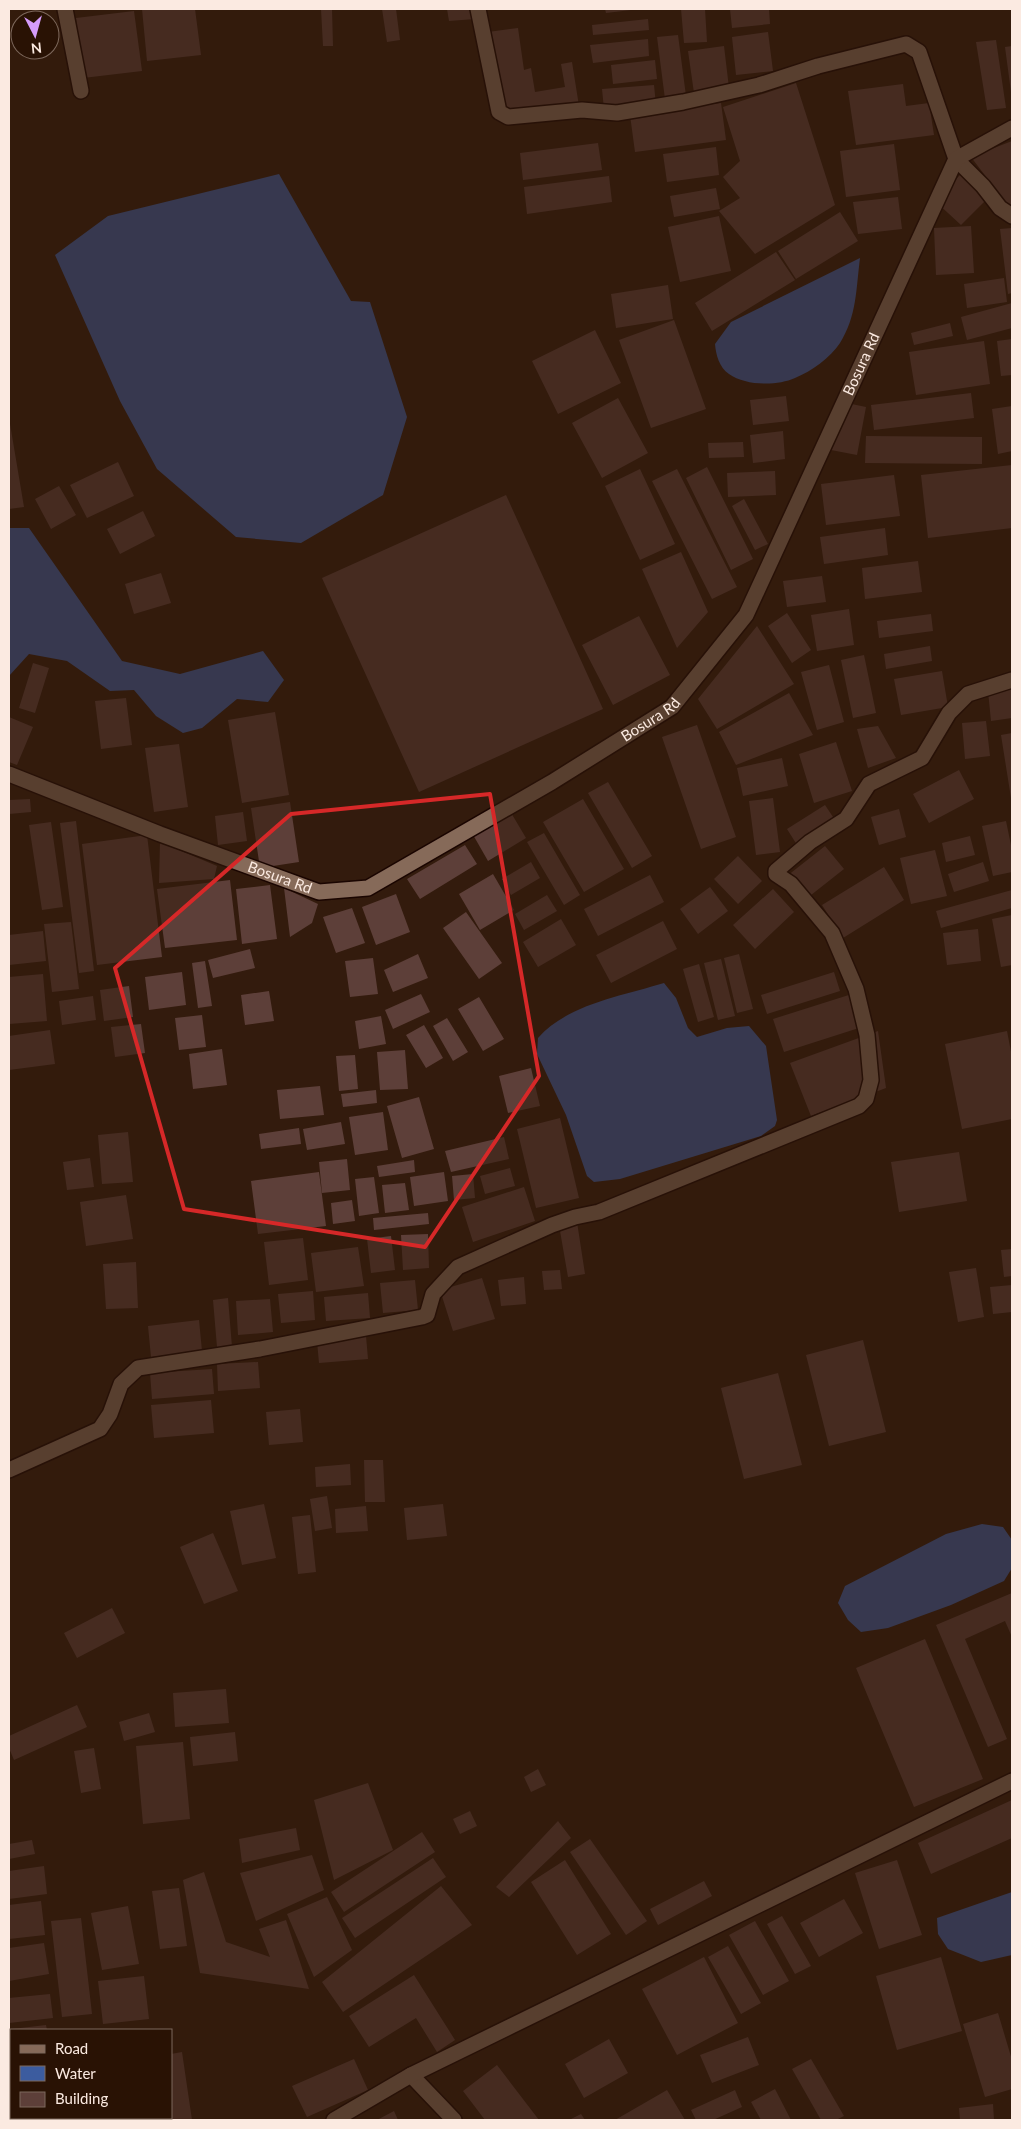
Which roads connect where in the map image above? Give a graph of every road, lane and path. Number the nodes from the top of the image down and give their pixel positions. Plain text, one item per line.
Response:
1 (65, 9) edge
2 (478, 9) edge
3 (81, 91) dead end
4 (1012, 128) edge
5 (956, 159) junction
6 (1012, 216) edge
7 (1012, 680) edge
8 (9, 774) edge
9 (9, 1470) edge
10 (1012, 1781) edge
11 (411, 2075) junction
12 (334, 2120) edge
13 (454, 2120) edge

1 - 3 street
2 - 5 street
4 - 5 street
5 - 6 street
5 - 8 street, Bosura Rd
7 - 9 street
10 - 11 street
11 - 12 street
11 - 13 street

